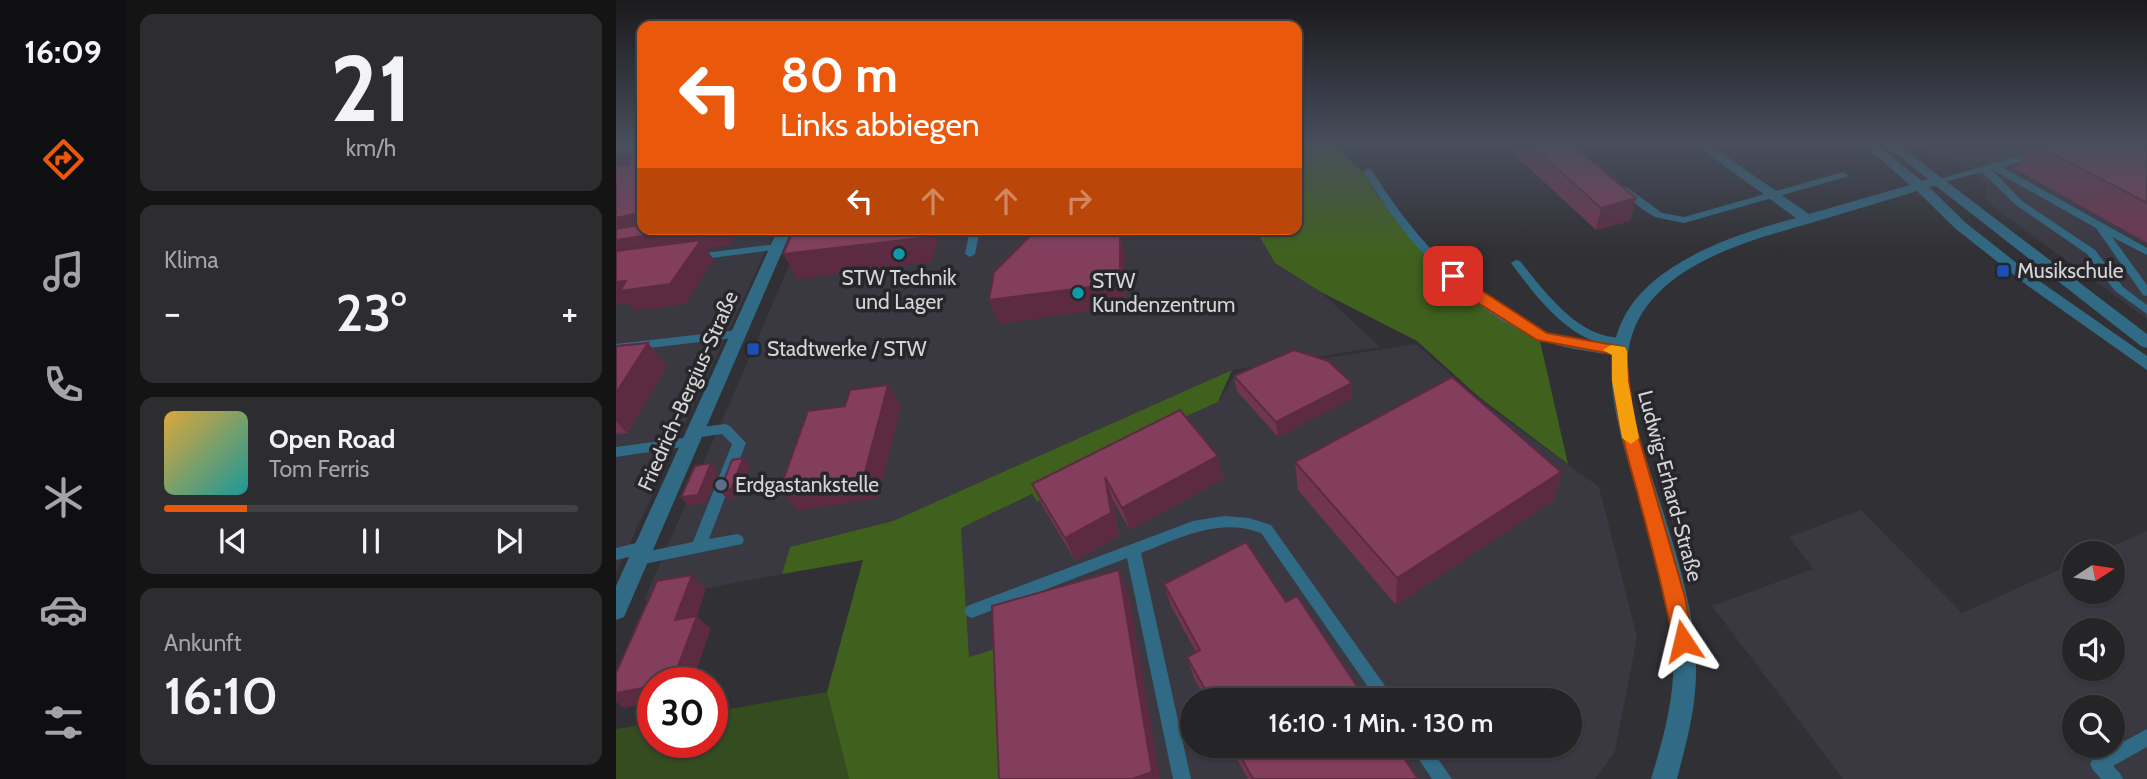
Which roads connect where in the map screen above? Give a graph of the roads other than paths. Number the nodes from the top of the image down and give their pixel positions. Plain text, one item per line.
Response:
1 (1373, 179) edge
2 (1751, 179) edge
3 (1828, 179) edge
4 (1918, 179) edge
5 (1922, 179) edge
6 (1952, 179) edge
7 (1999, 179) edge
8 (2012, 179) edge
9 (1616, 182) edge
10 (1929, 187) junction
11 (1773, 195) junction
12 (1807, 219) junction
13 (2099, 225) junction
14 (782, 235) edge
15 (974, 235) edge
16 (777, 247) junction
17 (2147, 252) edge
18 (970, 254) dead end
19 (683, 259) edge
20 (1516, 263) dead end
21 (2147, 293) edge
22 (2147, 310) edge
23 (738, 334) junction
24 (2147, 342) edge
25 (1620, 346) junction
26 (616, 348) edge
27 (2147, 350) edge
28 (2147, 364) edge
29 (693, 438) junction
30 (616, 452) edge
31 (737, 540) dead end
32 (698, 548) junction
33 (1133, 550) junction
34 (641, 553) junction
35 (616, 554) edge
36 (616, 610) edge
37 (972, 611) dead end
38 (1379, 688) edge
39 (2147, 738) edge
40 (1428, 758) edge
41 (1182, 779) edge
42 (1443, 779) edge
43 (1664, 779) edge
44 (2114, 779) edge

1 - 25 lane
2 - 11 street
3 - 11 lane
4 - 10 street
5 - 10 street
6 - 10 lane
7 - 22 lane
8 - 13 lane
9 - 11 lane
10 - 12 street, Ludwig-Erhard-Straße
10 - 24 street
10 - 27 street
10 - 28 street
11 - 12 street
12 - 25 street, Ludwig-Erhard-Straße
13 - 17 lane
13 - 21 lane
14 - 16 street, Friedrich-Bergius-Straße
15 - 18 lane
16 - 19 lane
16 - 23 street, Friedrich-Bergius-Straße
20 - 25 lane
23 - 26 lane
23 - 29 street, Friedrich-Bergius-Straße
25 - 43 street, Ludwig-Erhard-Straße
29 - 30 lane
29 - 32 lane
29 - 34 street, Friedrich-Bergius-Straße
31 - 32 lane
32 - 34 lane
33 - 37 lane
33 - 38 lane
33 - 41 lane
34 - 35 lane
34 - 36 street, Friedrich-Bergius-Straße
39 - 44 lane
40 - 42 lane

